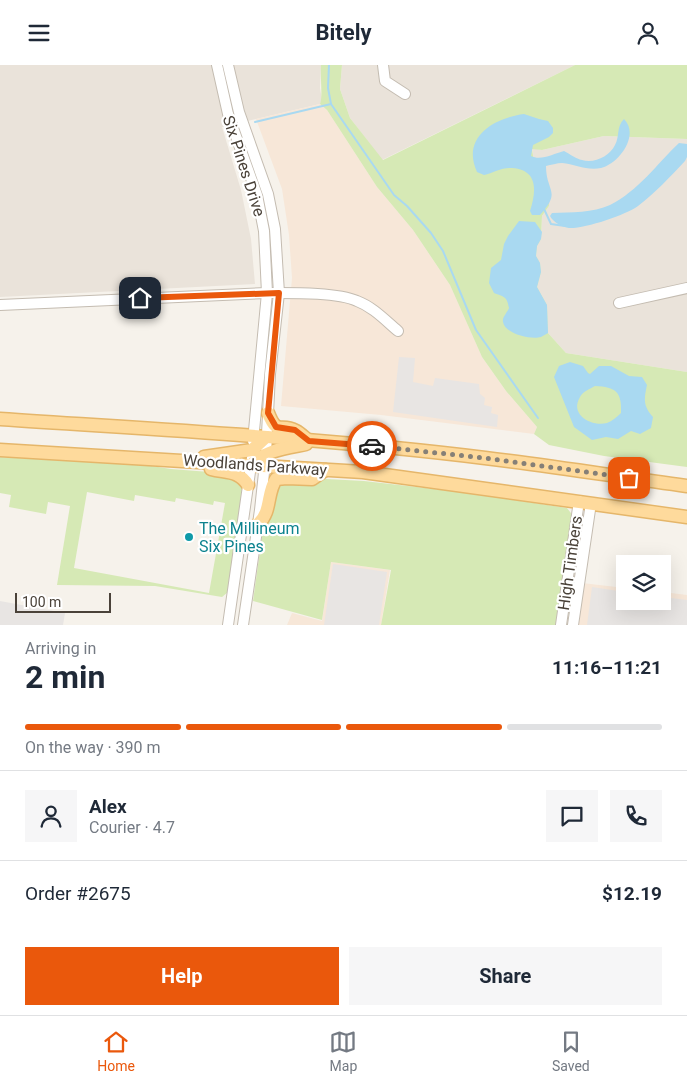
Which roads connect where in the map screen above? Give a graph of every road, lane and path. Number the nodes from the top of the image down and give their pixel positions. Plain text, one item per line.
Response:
1 (217, 65) edge
2 (228, 65) edge
3 (383, 65) edge
4 (232, 81) junction
5 (221, 84) junction
6 (405, 94) dead end
7 (687, 288) edge
8 (267, 293) junction
9 (279, 293) junction
10 (619, 303) dead end
11 (0, 305) edge
12 (398, 331) dead end
13 (268, 413) junction
14 (0, 419) edge
15 (253, 435) junction
16 (266, 437) junction
17 (315, 441) junction
18 (0, 449) edge
19 (252, 450) junction
20 (265, 460) junction
21 (190, 461) junction
22 (251, 465) junction
23 (325, 470) junction
24 (248, 485) junction
25 (687, 486) edge
26 (585, 502) junction
27 (687, 517) edge
28 (258, 524) junction
29 (232, 602) junction
30 (246, 605) junction
31 (228, 625) edge
32 (244, 625) edge
33 (561, 625) edge
34 (573, 625) edge

1 - 5 street, Six Pines Drive
2 - 4 street, Six Pines Drive
3 - 6 street
4 - 5 street
4 - 9 street, Six Pines Drive
5 - 8 street, Six Pines Drive
7 - 10 street
8 - 9 street
8 - 11 street
8 - 15 street, Six Pines Drive
9 - 12 street
9 - 13 street, Six Pines Drive
13 - 16 street, Six Pines Drive
13 - 17 main road
14 - 15 main road, Woodlands Parkway
15 - 16 main road, Woodlands Parkway
15 - 19 street, Six Pines Drive
16 - 17 main road, Woodlands Parkway
16 - 19 main road
16 - 20 street, Six Pines Drive
17 - 20 main road
17 - 25 main road, Woodlands Parkway
18 - 21 main road, Woodlands Parkway
19 - 21 main road
19 - 22 street, Six Pines Drive
20 - 22 main road
20 - 23 main road, Woodlands Parkway
20 - 28 street, Six Pines Drive
21 - 22 main road, Woodlands Parkway
21 - 24 main road
22 - 24 street, Six Pines Drive
23 - 26 main road, Woodlands Parkway
23 - 28 main road
24 - 29 street, Six Pines Drive
26 - 27 main road, Woodlands Parkway
26 - 33 street, High Timbers
26 - 34 street, High Timbers
28 - 30 street, Six Pines Drive
29 - 30 street
29 - 31 street, Six Pines Drive
30 - 32 street, Six Pines Drive

